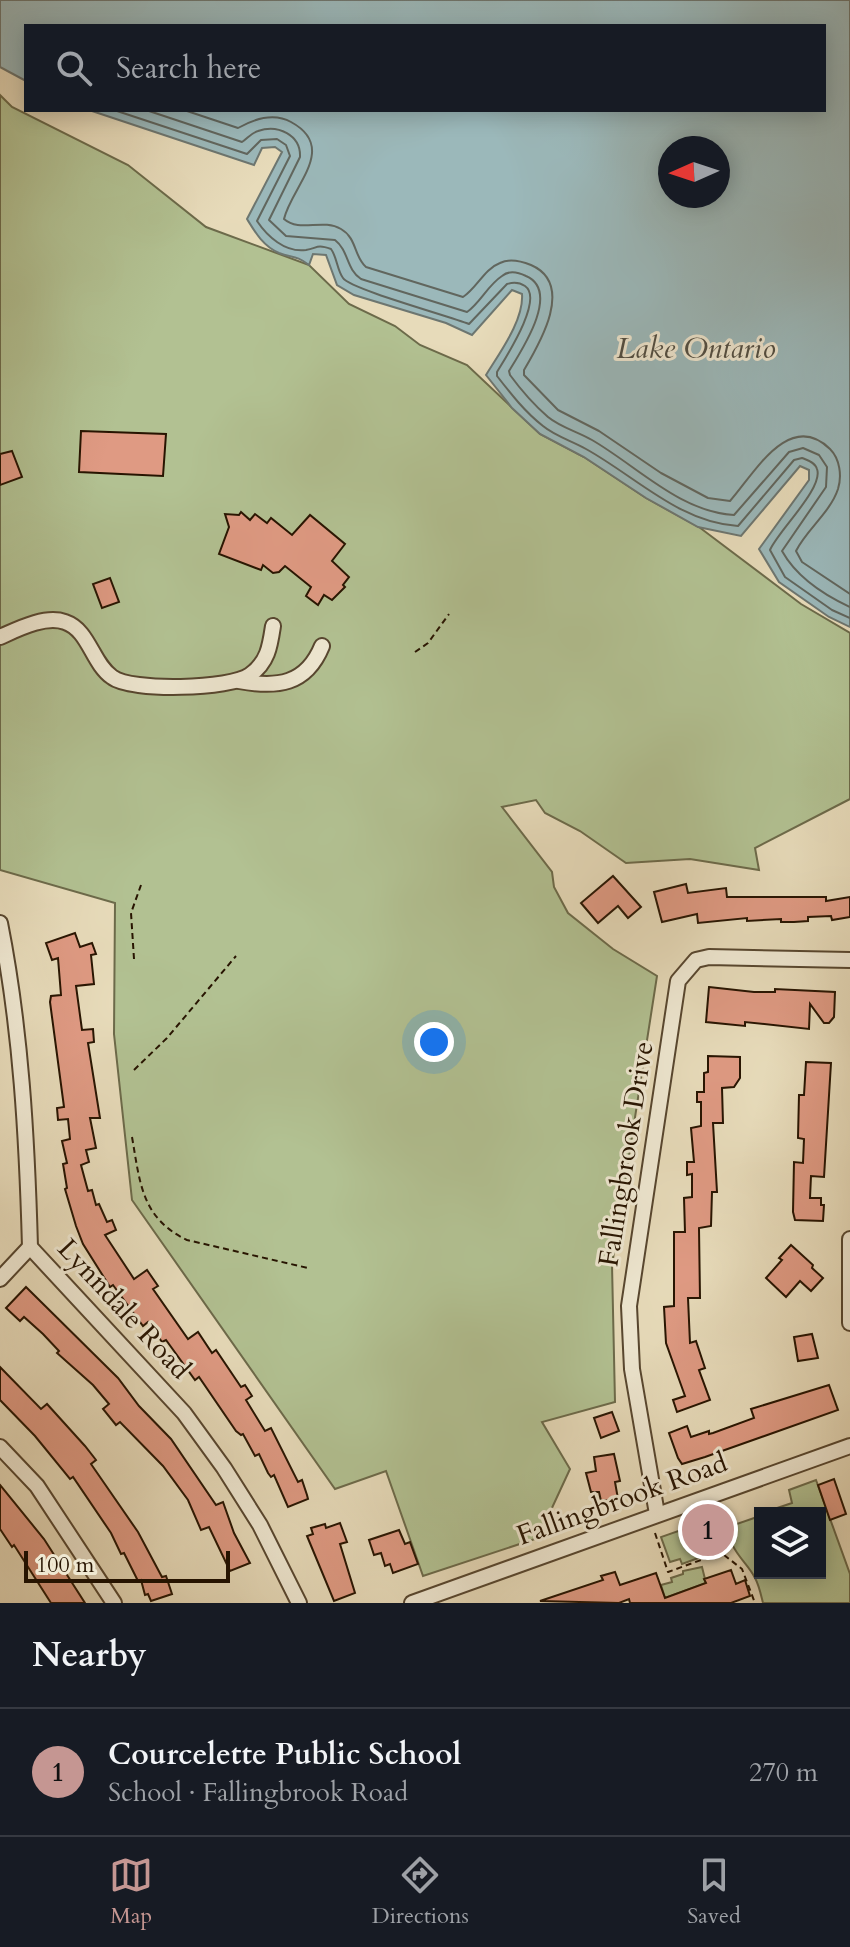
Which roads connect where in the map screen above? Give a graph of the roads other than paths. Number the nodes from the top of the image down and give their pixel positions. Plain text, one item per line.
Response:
1 (273, 626) dead end
2 (0, 637) edge
3 (322, 646) dead end
4 (239, 681) junction
5 (0, 923) edge
6 (850, 960) edge
7 (4, 968) edge
8 (850, 1239) edge
9 (30, 1247) junction
10 (0, 1279) edge
11 (850, 1323) edge
12 (850, 1446) edge
13 (0, 1447) edge
14 (655, 1522) junction
15 (114, 1603) edge
16 (299, 1603) edge
17 (412, 1603) edge

1 - 4 street
2 - 4 street
3 - 4 street
5 - 7 street, Lynndale Road
6 - 14 street, Fallingbrook Drive
7 - 9 street, Lynndale Road
8 - 11 street
9 - 10 street
9 - 16 street, Lynndale Road
12 - 14 street, Fallingbrook Road
13 - 15 street
14 - 17 street, Fallingbrook Road

